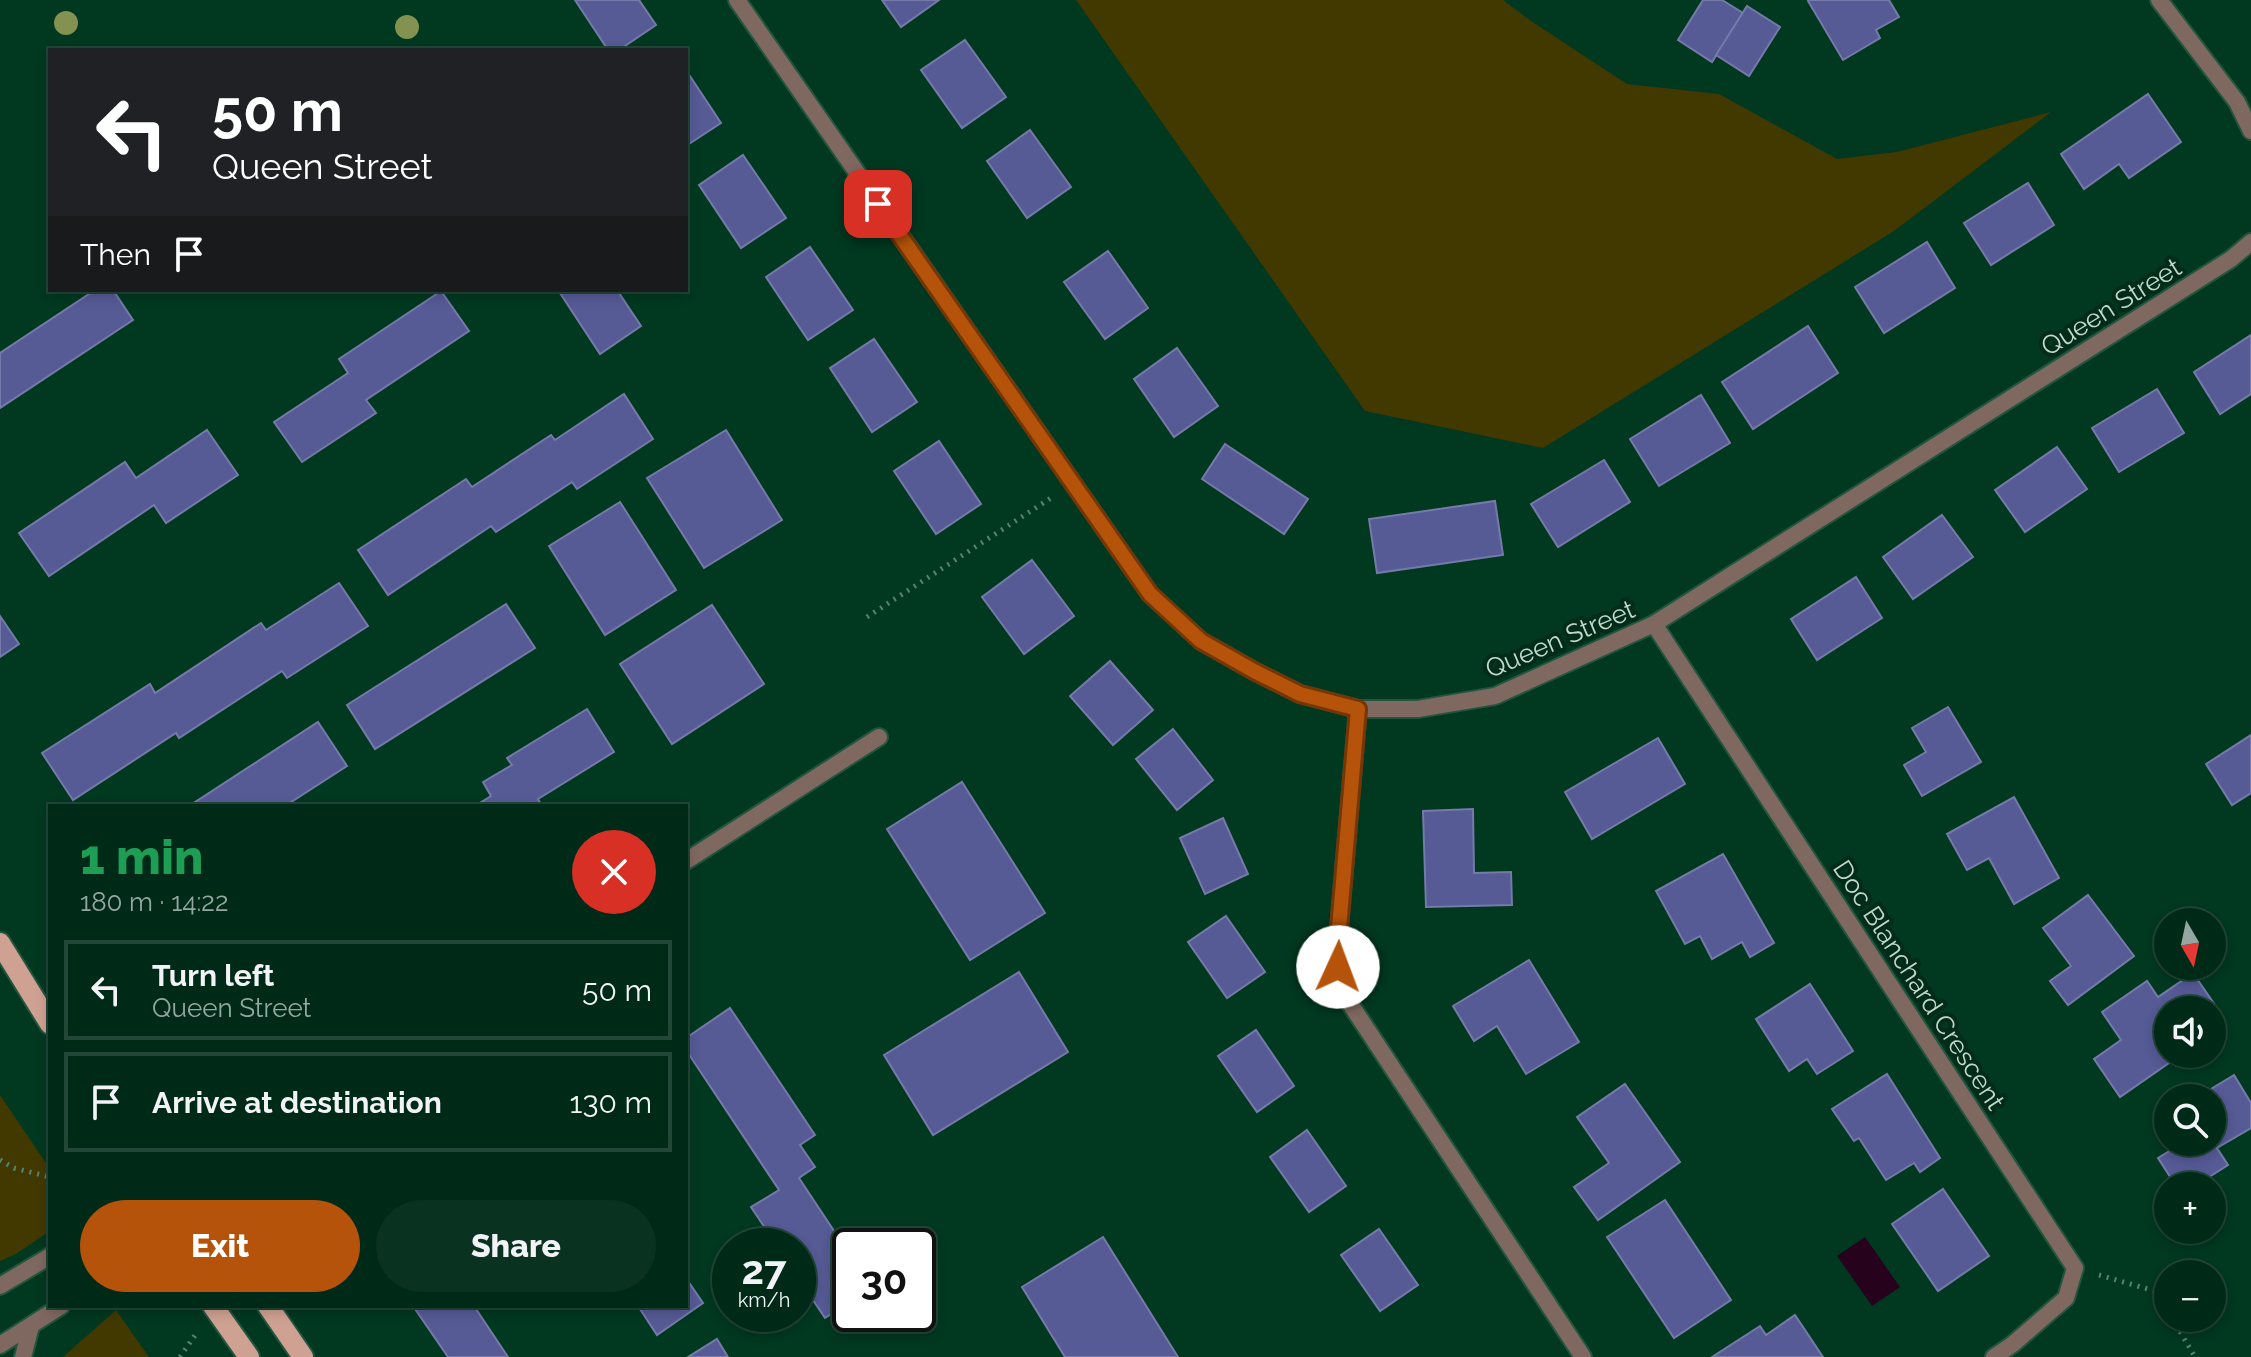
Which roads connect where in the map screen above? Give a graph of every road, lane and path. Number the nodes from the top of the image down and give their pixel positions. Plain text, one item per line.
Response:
1 (737, 0) edge
2 (2159, 0) edge
3 (2251, 131) edge
4 (2251, 242) edge
5 (1072, 484) junction
6 (867, 617) dead end
7 (1654, 624) junction
8 (1358, 709) junction
9 (879, 737) dead end
10 (688, 860) edge
11 (0, 943) edge
12 (48, 1021) edge
13 (0, 1160) edge
14 (48, 1176) edge
15 (48, 1257) edge
16 (2075, 1268) junction
17 (0, 1286) edge
18 (2154, 1291) edge
19 (58, 1308) edge
20 (214, 1308) edge
21 (269, 1308) edge
22 (31, 1326) junction
23 (198, 1331) dead end
24 (2180, 1332) edge
25 (0, 1345) edge
26 (23, 1357) edge
27 (180, 1357) edge
28 (249, 1357) edge
29 (303, 1357) edge
30 (1583, 1357) edge
31 (1994, 1357) edge
32 (2195, 1357) edge

1 - 5 street, Queen Street
2 - 3 street
4 - 7 street, Queen Street
5 - 6 path
5 - 8 street, Queen Street
7 - 8 street, Queen Street
7 - 16 street, Doc Blanchard Crescent
8 - 30 street
9 - 10 street
11 - 12 main road
13 - 14 path
15 - 17 street
16 - 18 path
16 - 31 street
19 - 22 street
20 - 28 main road
21 - 29 main road
22 - 25 street
22 - 26 street
23 - 27 path
24 - 32 path

